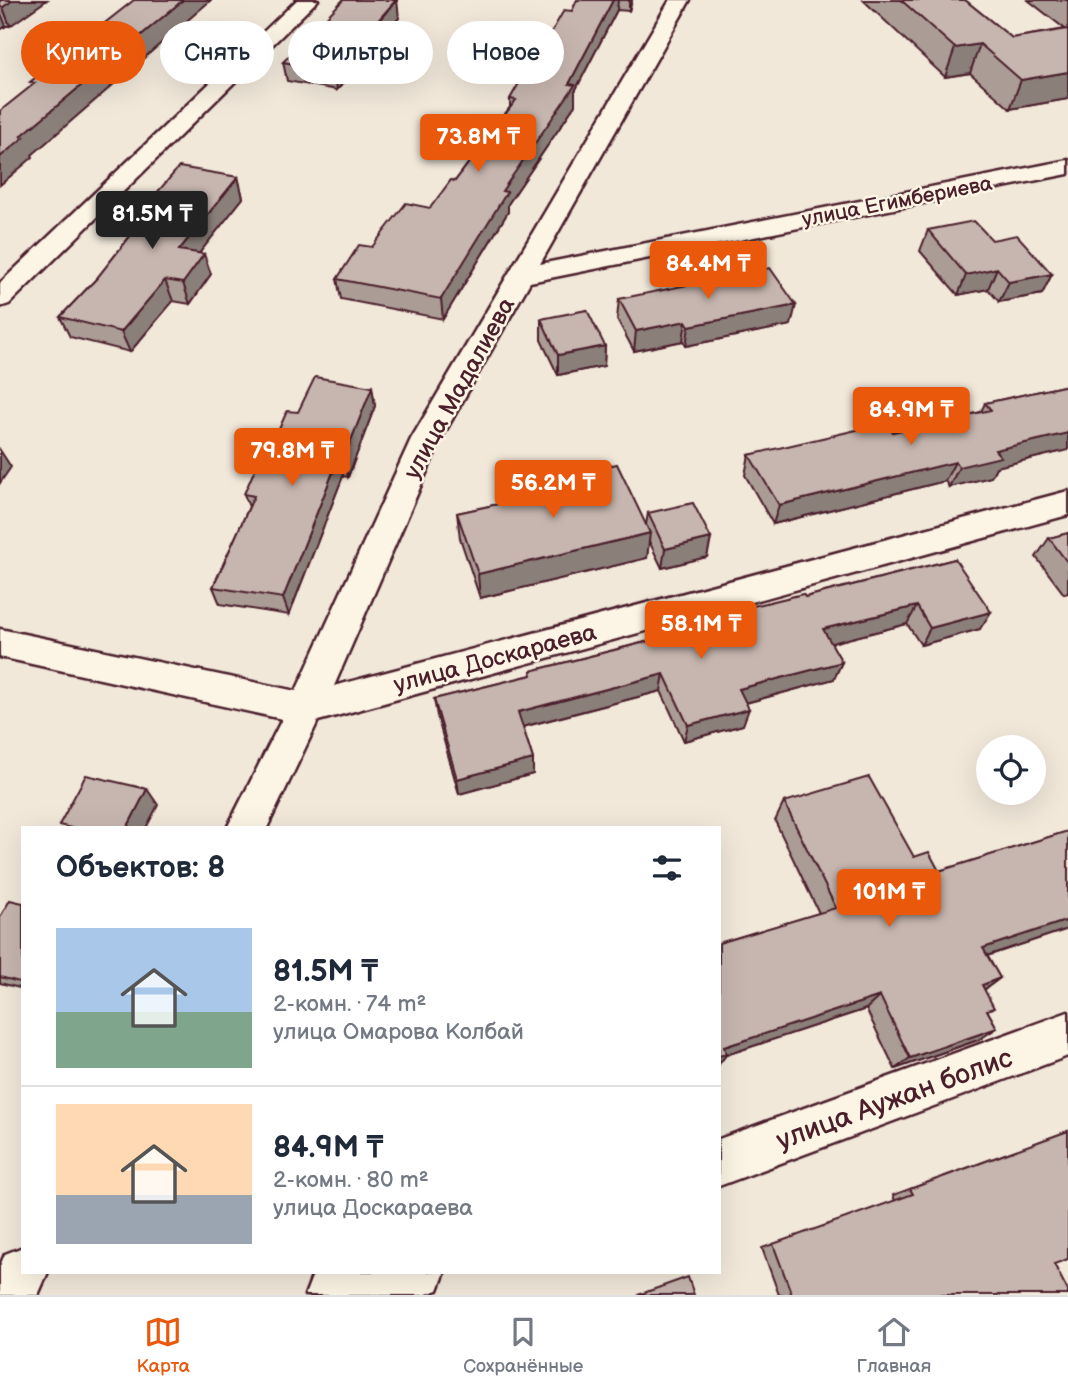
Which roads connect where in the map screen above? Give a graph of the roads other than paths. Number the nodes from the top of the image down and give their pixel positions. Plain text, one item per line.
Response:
1 (308, 0) edge
2 (680, 0) edge
3 (1068, 167) edge
4 (520, 276) junction
5 (0, 298) edge
6 (1068, 503) edge
7 (0, 643) edge
8 (306, 709) junction
9 (248, 826) edge
10 (1068, 1034) edge
11 (721, 1162) edge
12 (22, 1274) edge
13 (412, 1274) edge
14 (12, 1295) edge
15 (330, 1295) edge

1 - 5 street
2 - 4 street, улица Мадалиева
3 - 4 street, улица Егимбериева
4 - 8 street, улица Мадалиева
6 - 8 street, улица Доскараева
7 - 8 street, улица Доскараева
8 - 9 street, улица Мадалиева
10 - 11 street, улица Аужан болис
12 - 14 street
13 - 15 street

